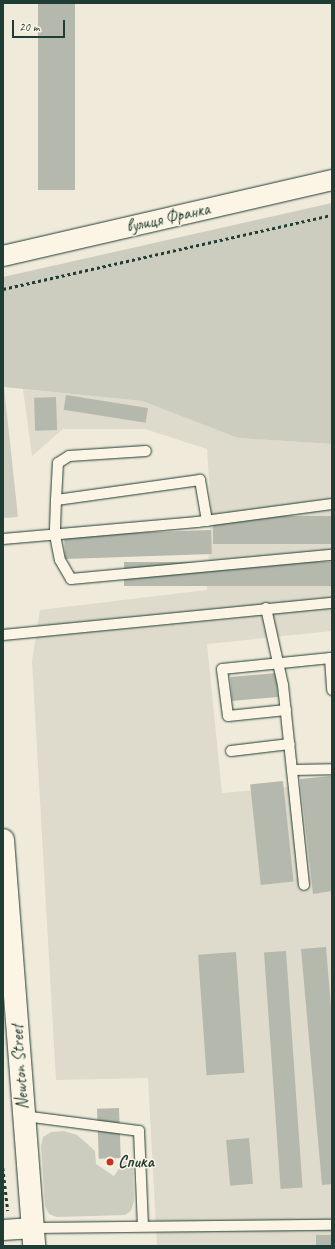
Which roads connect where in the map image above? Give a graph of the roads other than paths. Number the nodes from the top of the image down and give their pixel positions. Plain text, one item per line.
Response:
1 (332, 180) edge
2 (3, 256) edge
3 (146, 451) dead end
4 (56, 500) junction
5 (332, 504) edge
6 (208, 521) junction
7 (55, 535) junction
8 (3, 539) edge
9 (332, 555) edge
10 (332, 604) edge
11 (266, 608) junction
12 (3, 635) edge
13 (278, 663) junction
14 (332, 690) edge
15 (286, 710) junction
16 (290, 744) junction
17 (231, 751) dead end
18 (332, 769) edge
19 (293, 770) junction
20 (3, 840) edge
21 (304, 886) dead end
22 (24, 1116) junction
23 (143, 1225) junction
24 (332, 1225) edge
25 (3, 1230) edge
26 (34, 1237) edge

1 - 2 street, вулиця Франка
3 - 4 lane
4 - 6 lane
4 - 7 lane
5 - 6 lane
6 - 7 lane
7 - 8 lane
7 - 9 lane
10 - 11 lane
11 - 12 lane
11 - 13 lane
13 - 14 lane
13 - 15 lane
13 - 15 lane
15 - 16 lane
16 - 17 lane
16 - 19 lane
18 - 19 lane
19 - 21 lane
20 - 22 street, Newton Street
22 - 23 lane
22 - 26 street, Newton Street
23 - 24 lane
23 - 26 lane
25 - 26 street

